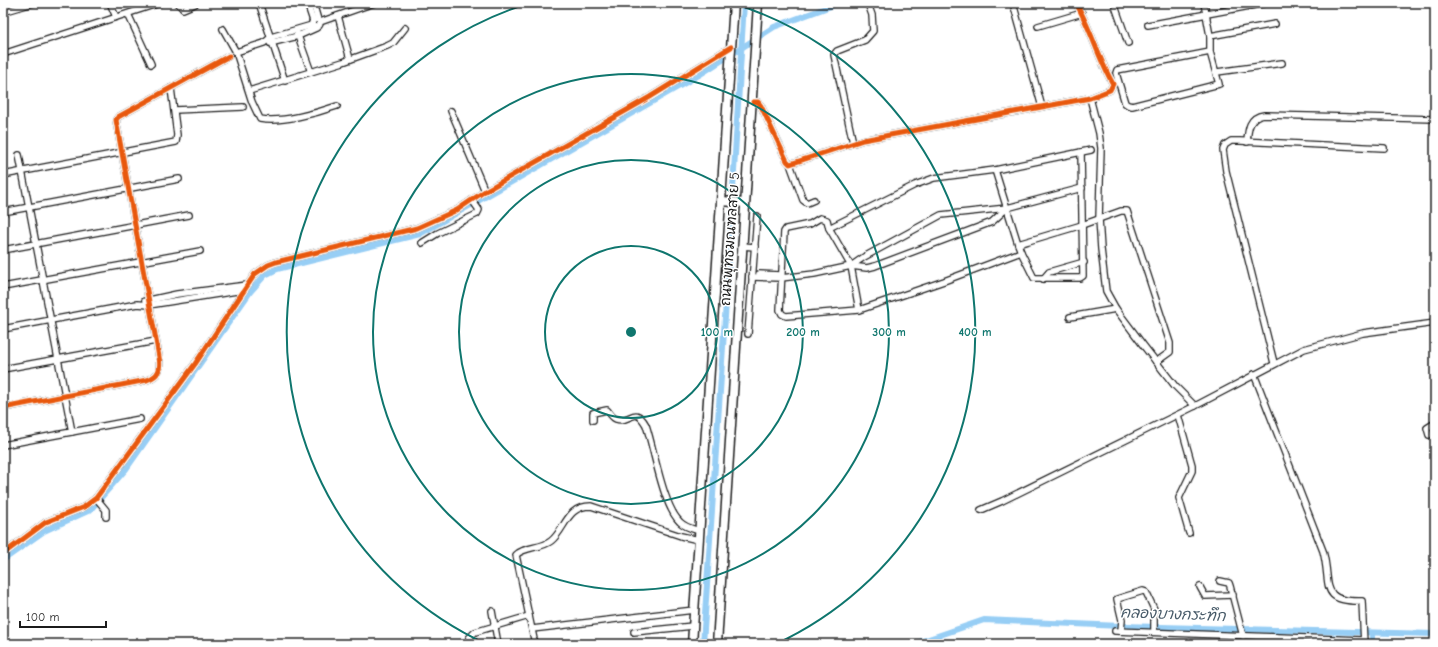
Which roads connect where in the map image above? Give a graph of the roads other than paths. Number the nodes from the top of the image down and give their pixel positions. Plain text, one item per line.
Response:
1 (32, 3) edge
2 (110, 3) edge
3 (157, 3) edge
4 (178, 3) edge
5 (259, 3) edge
6 (307, 3) edge
7 (313, 3) edge
8 (374, 3) edge
9 (734, 3) edge
10 (758, 3) edge
11 (1013, 3) edge
12 (1076, 3) edge
13 (1114, 3) edge
14 (1204, 3) edge
15 (1266, 3) edge
16 (195, 4) dead end
17 (868, 4) dead end
18 (3, 12) edge
19 (1082, 13) junction
20 (128, 14) junction
21 (1206, 14) junction
22 (338, 16) junction
23 (116, 17) junction
24 (316, 23) junction
25 (1275, 24) dead end
26 (1148, 25) dead end
27 (1038, 26) dead end
28 (405, 28) dead end
29 (223, 29) dead end
30 (297, 33) junction
31 (1210, 36) junction
32 (272, 40) junction
33 (1128, 43) dead end
34 (731, 46) junction
35 (236, 52) junction
36 (1210, 52) junction
37 (3, 54) edge
38 (229, 56) dead end
39 (350, 59) junction
40 (1282, 62) dead end
41 (151, 64) dead end
42 (311, 72) junction
43 (1217, 72) junction
44 (285, 81) junction
45 (171, 88) junction
46 (249, 91) junction
47 (1090, 98) junction
48 (753, 102) junction
49 (243, 106) dead end
50 (337, 106) dead end
51 (1042, 107) junction
52 (175, 110) junction
53 (451, 111) dead end
54 (1435, 119) edge
55 (1247, 142) junction
56 (853, 143) junction
57 (1384, 148) dead end
58 (1091, 150) dead end
59 (121, 152) junction
60 (1081, 152) junction
61 (19, 155) dead end
62 (790, 164) junction
63 (995, 170) junction
64 (22, 171) junction
65 (3, 175) edge
66 (179, 180) dead end
67 (128, 188) junction
68 (1082, 188) junction
69 (485, 191) junction
70 (814, 200) dead end
71 (473, 201) junction
72 (722, 201) junction
73 (744, 202) junction
74 (30, 207) junction
75 (1007, 208) junction
76 (3, 212) edge
77 (189, 215) dead end
78 (757, 216) dead end
79 (1100, 219) junction
80 (135, 224) junction
81 (1082, 225) junction
82 (829, 228) junction
83 (36, 243) junction
84 (422, 243) dead end
85 (1018, 244) junction
86 (742, 246) junction
87 (755, 247) junction
88 (3, 250) edge
89 (200, 251) dead end
90 (1021, 252) junction
91 (1084, 262) junction
92 (141, 263) junction
93 (851, 266) junction
94 (753, 275) junction
95 (783, 277) junction
96 (1043, 279) junction
97 (43, 280) junction
98 (3, 287) edge
99 (245, 288) junction
100 (148, 302) junction
101 (1116, 309) junction
102 (859, 310) junction
103 (1070, 317) dead end
104 (52, 320) junction
105 (1435, 323) edge
106 (3, 330) edge
107 (748, 334) dead end
108 (156, 341) junction
109 (58, 359) junction
110 (1156, 362) junction
111 (1274, 363) junction
112 (3, 369) edge
113 (1254, 374) junction
114 (66, 396) junction
115 (1195, 406) junction
116 (3, 408) edge
117 (1178, 414) junction
118 (140, 419) dead end
119 (593, 420) dead end
120 (1435, 423) edge
121 (72, 432) junction
122 (1429, 435) dead end
123 (3, 445) edge
124 (100, 502) junction
125 (981, 510) dead end
126 (106, 518) dead end
127 (700, 531) junction
128 (1189, 533) dead end
129 (699, 540) junction
130 (3, 554) edge
131 (1220, 581) dead end
132 (1200, 588) dead end
133 (1233, 595) junction
134 (694, 610) junction
135 (492, 612) dead end
136 (528, 616) junction
137 (496, 626) junction
138 (693, 626) junction
139 (532, 629) junction
140 (1121, 630) junction
141 (1115, 631) dead end
142 (1154, 631) junction
143 (634, 632) dead end
144 (1242, 633) junction
145 (1364, 640) edge
146 (470, 644) edge
147 (498, 644) edge
148 (534, 644) edge
149 (692, 644) edge
150 (717, 644) edge

1 - 18 street
2 - 23 street
3 - 20 street
4 - 16 street
5 - 32 street
6 - 24 street
7 - 24 street
8 - 22 street
9 - 34 main road, ถนนพุทธมณฑลสาย 5
10 - 48 main road, ถนนพุทธมณฑลสาย 5
11 - 51 street
12 - 19 street
13 - 33 street
14 - 21 street
15 - 21 street
17 - 56 street
19 - 27 street
19 - 47 street
20 - 23 street
20 - 41 street
21 - 26 street
21 - 31 street
22 - 24 street
22 - 39 street
23 - 37 street
24 - 30 street
25 - 31 street
28 - 39 street
29 - 35 street
30 - 32 street
30 - 42 street
31 - 36 street
32 - 35 street
32 - 44 street
34 - 69 street
34 - 72 main road, ถนนพุทธมณฑลสาย 5
35 - 46 street
36 - 43 street
36 - 43 street
38 - 45 street
39 - 42 street
40 - 43 street
42 - 44 street
44 - 46 street
45 - 52 street
45 - 59 street
46 - 50 street
47 - 51 street
47 - 79 street
48 - 62 street
48 - 73 main road, ถนนพุทธมณฑลสาย 5
49 - 52 street
51 - 56 street
52 - 59 street
53 - 69 street
54 - 55 street
55 - 57 street
55 - 111 street
56 - 62 street
58 - 60 street
59 - 64 street
59 - 67 street
60 - 63 street
60 - 68 street
61 - 64 street
62 - 70 street
63 - 75 street
63 - 82 street
64 - 65 street
64 - 74 street
66 - 67 street
67 - 74 street
67 - 80 street
68 - 75 street
68 - 81 street
69 - 71 street
71 - 84 street
71 - 99 street
72 - 73 main road
72 - 127 main road, ถนนพุทธมณฑลสาย 5
73 - 86 main road, ถนนพุทธมณฑลสาย 5
74 - 76 street
74 - 83 street
75 - 85 street
75 - 93 street
75 - 93 street
77 - 80 street
78 - 87 street
79 - 81 street
79 - 101 street
79 - 110 street
80 - 83 street
80 - 92 street
81 - 85 street
81 - 91 street
82 - 93 street
82 - 95 street
83 - 88 street
83 - 97 street
85 - 90 street
86 - 87 street
86 - 150 main road, ถนนพุทธมณฑลสาย 5
87 - 94 street
89 - 92 street
90 - 96 street
90 - 102 street
91 - 96 street
91 - 96 street
92 - 97 street
92 - 100 street
93 - 95 street
93 - 102 street
94 - 95 street
94 - 107 street
95 - 102 street
97 - 98 street
97 - 104 street
99 - 100 street
99 - 124 street
100 - 104 street
100 - 108 street
101 - 103 street
101 - 110 street
104 - 106 street
104 - 109 street
105 - 111 street
108 - 109 street
108 - 114 street
109 - 112 street
109 - 114 street
110 - 115 street
111 - 113 street
113 - 115 street
113 - 145 street
114 - 116 street
114 - 121 street
115 - 117 street
117 - 125 street
117 - 128 street
118 - 121 street
119 - 127 street
120 - 122 street
121 - 123 street
124 - 126 street
124 - 130 street
127 - 129 main road, ถนนพุทธมณฑลสาย 5
129 - 134 main road, ถนนพุทธมณฑลสาย 5
129 - 136 street
131 - 133 street
132 - 133 street
133 - 144 street
134 - 138 main road, ถนนพุทธมณฑลสาย 5
134 - 139 street
135 - 137 street
136 - 137 street
136 - 139 street
137 - 146 street
137 - 147 street
138 - 143 street
138 - 149 main road, ถนนพุทธมณฑลสาย 5
139 - 148 street
140 - 141 street
140 - 142 street
140 - 142 street
142 - 144 street
144 - 145 street

